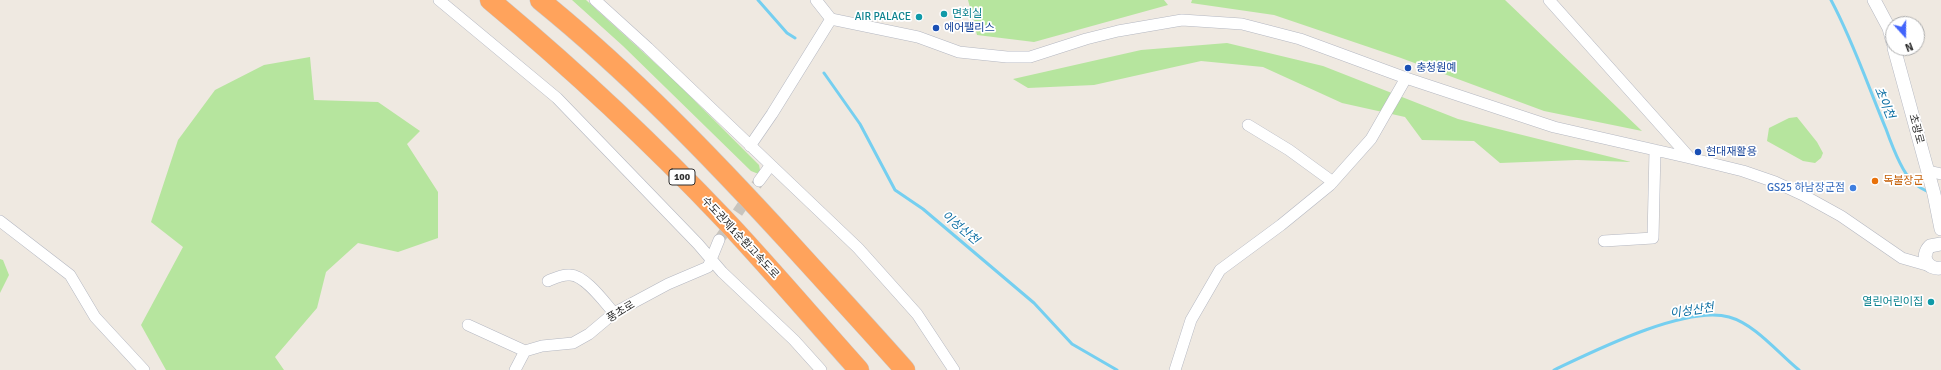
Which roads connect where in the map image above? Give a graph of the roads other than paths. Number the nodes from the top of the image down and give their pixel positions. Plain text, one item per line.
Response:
1 (439, 0) edge
2 (490, 0) edge
3 (540, 0) edge
4 (595, 0) edge
5 (816, 0) edge
6 (1549, 0) edge
7 (1874, 0) edge
8 (831, 19) junction
9 (1885, 21) edge
10 (1896, 56) edge
11 (1406, 78) junction
12 (1248, 125) dead end
13 (750, 146) junction
14 (1655, 150) junction
15 (1690, 158) junction
16 (770, 166) junction
17 (1928, 171) junction
18 (1941, 174) edge
19 (759, 182) tunnel mouth
20 (1333, 182) junction
21 (1938, 211) junction
22 (0, 221) edge
23 (1941, 229) edge
24 (718, 240) tunnel mouth
25 (1604, 241) dead end
26 (1941, 244) edge
27 (1927, 249) junction
28 (1893, 252) junction
29 (711, 259) junction
30 (1938, 268) edge
31 (548, 281) dead end
32 (614, 314) junction
33 (468, 325) dead end
34 (525, 351) junction
35 (144, 370) edge
36 (515, 370) edge
37 (821, 370) edge
38 (859, 370) edge
39 (905, 370) edge
40 (954, 370) edge
41 (1175, 370) edge

1 - 29 street
2 - 38 highway, 수도권제1순환고속도로 / 100
3 - 39 highway
4 - 13 street
5 - 8 street
6 - 15 street
7 - 9 street
8 - 11 street
8 - 13 street
10 - 17 street, 초광로
11 - 14 street
11 - 20 street
12 - 20 street
13 - 16 street
14 - 15 street
14 - 25 street
15 - 28 street
16 - 19 street
16 - 40 street
17 - 18 street
17 - 21 street, 초광로
20 - 41 street
21 - 23 street, 초광로
21 - 27 street, 초광로
22 - 35 street
24 - 29 street, 풍초로
26 - 27 street
27 - 28 street
27 - 30 street
28 - 30 street
29 - 32 street, 풍초로
29 - 37 street
31 - 32 street
32 - 34 street, 풍초로
33 - 34 street
34 - 36 street

